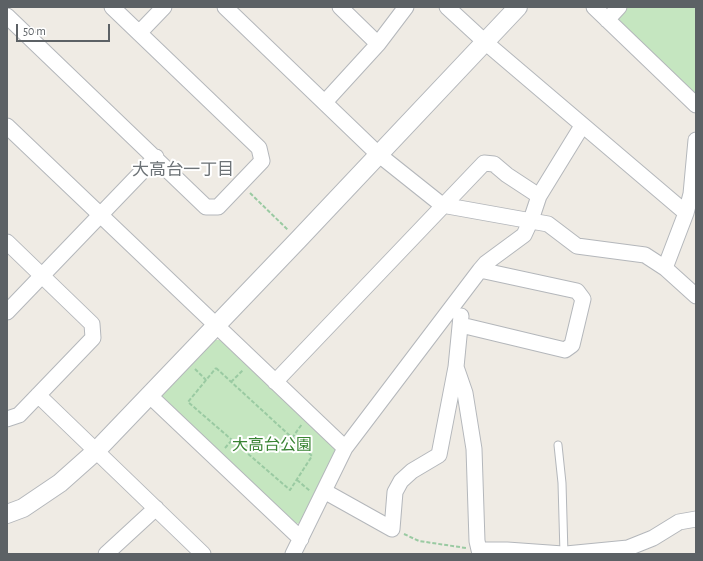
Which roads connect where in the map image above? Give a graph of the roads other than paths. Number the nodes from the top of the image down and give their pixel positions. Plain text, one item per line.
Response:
1 (112, 7) edge
2 (164, 7) edge
3 (225, 7) edge
4 (340, 7) edge
5 (406, 7) edge
6 (447, 7) edge
7 (518, 7) edge
8 (594, 7) edge
9 (619, 7) edge
10 (7, 16) edge
11 (607, 20) junction
12 (139, 33) junction
13 (484, 42) junction
14 (378, 44) junction
15 (325, 102) junction
16 (696, 105) edge
17 (7, 126) edge
18 (582, 126) junction
19 (696, 140) edge
20 (378, 154) junction
21 (156, 157) junction
22 (539, 196) junction
23 (442, 206) junction
24 (686, 213) junction
25 (101, 215) junction
26 (531, 220) junction
27 (7, 242) edge
28 (665, 268) junction
29 (480, 270) junction
30 (42, 275) junction
31 (461, 295) junction
32 (696, 296) edge
33 (7, 312) edge
34 (460, 325) junction
35 (216, 326) junction
36 (456, 367) junction
37 (275, 382) junction
38 (38, 395) junction
39 (149, 395) junction
40 (7, 419) edge
41 (558, 445) dead end
42 (345, 448) junction
43 (96, 451) junction
44 (324, 491) junction
45 (156, 508) junction
46 (7, 514) edge
47 (696, 519) edge
48 (301, 539) junction
49 (480, 553) edge
50 (106, 554) edge
51 (203, 554) edge
52 (293, 554) edge
53 (564, 554) edge

1 - 12 street
2 - 12 street
3 - 15 street
4 - 14 street
5 - 14 street
6 - 13 street
7 - 13 street
8 - 11 street
9 - 11 street
10 - 21 street
11 - 16 street
12 - 21 street
13 - 18 street
13 - 20 street
14 - 15 street
15 - 20 street
17 - 25 street
18 - 22 street
18 - 24 street
19 - 24 street
20 - 23 street
20 - 35 street
21 - 25 street
22 - 23 street
22 - 26 street
23 - 26 street
23 - 37 street
24 - 28 street
25 - 30 street
25 - 35 street
26 - 28 street
26 - 29 street
27 - 30 street
28 - 32 street
29 - 31 street
29 - 34 street
30 - 33 street
30 - 38 street
31 - 34 street
31 - 42 street
34 - 36 street
35 - 37 street
35 - 39 street
36 - 44 street
36 - 49 street
37 - 42 street
38 - 40 street
38 - 43 street
39 - 43 street
39 - 48 street
41 - 53 lane
42 - 44 street
43 - 45 street
43 - 46 street
44 - 48 street
45 - 50 street
45 - 51 street
47 - 53 street
48 - 52 street
49 - 53 street

